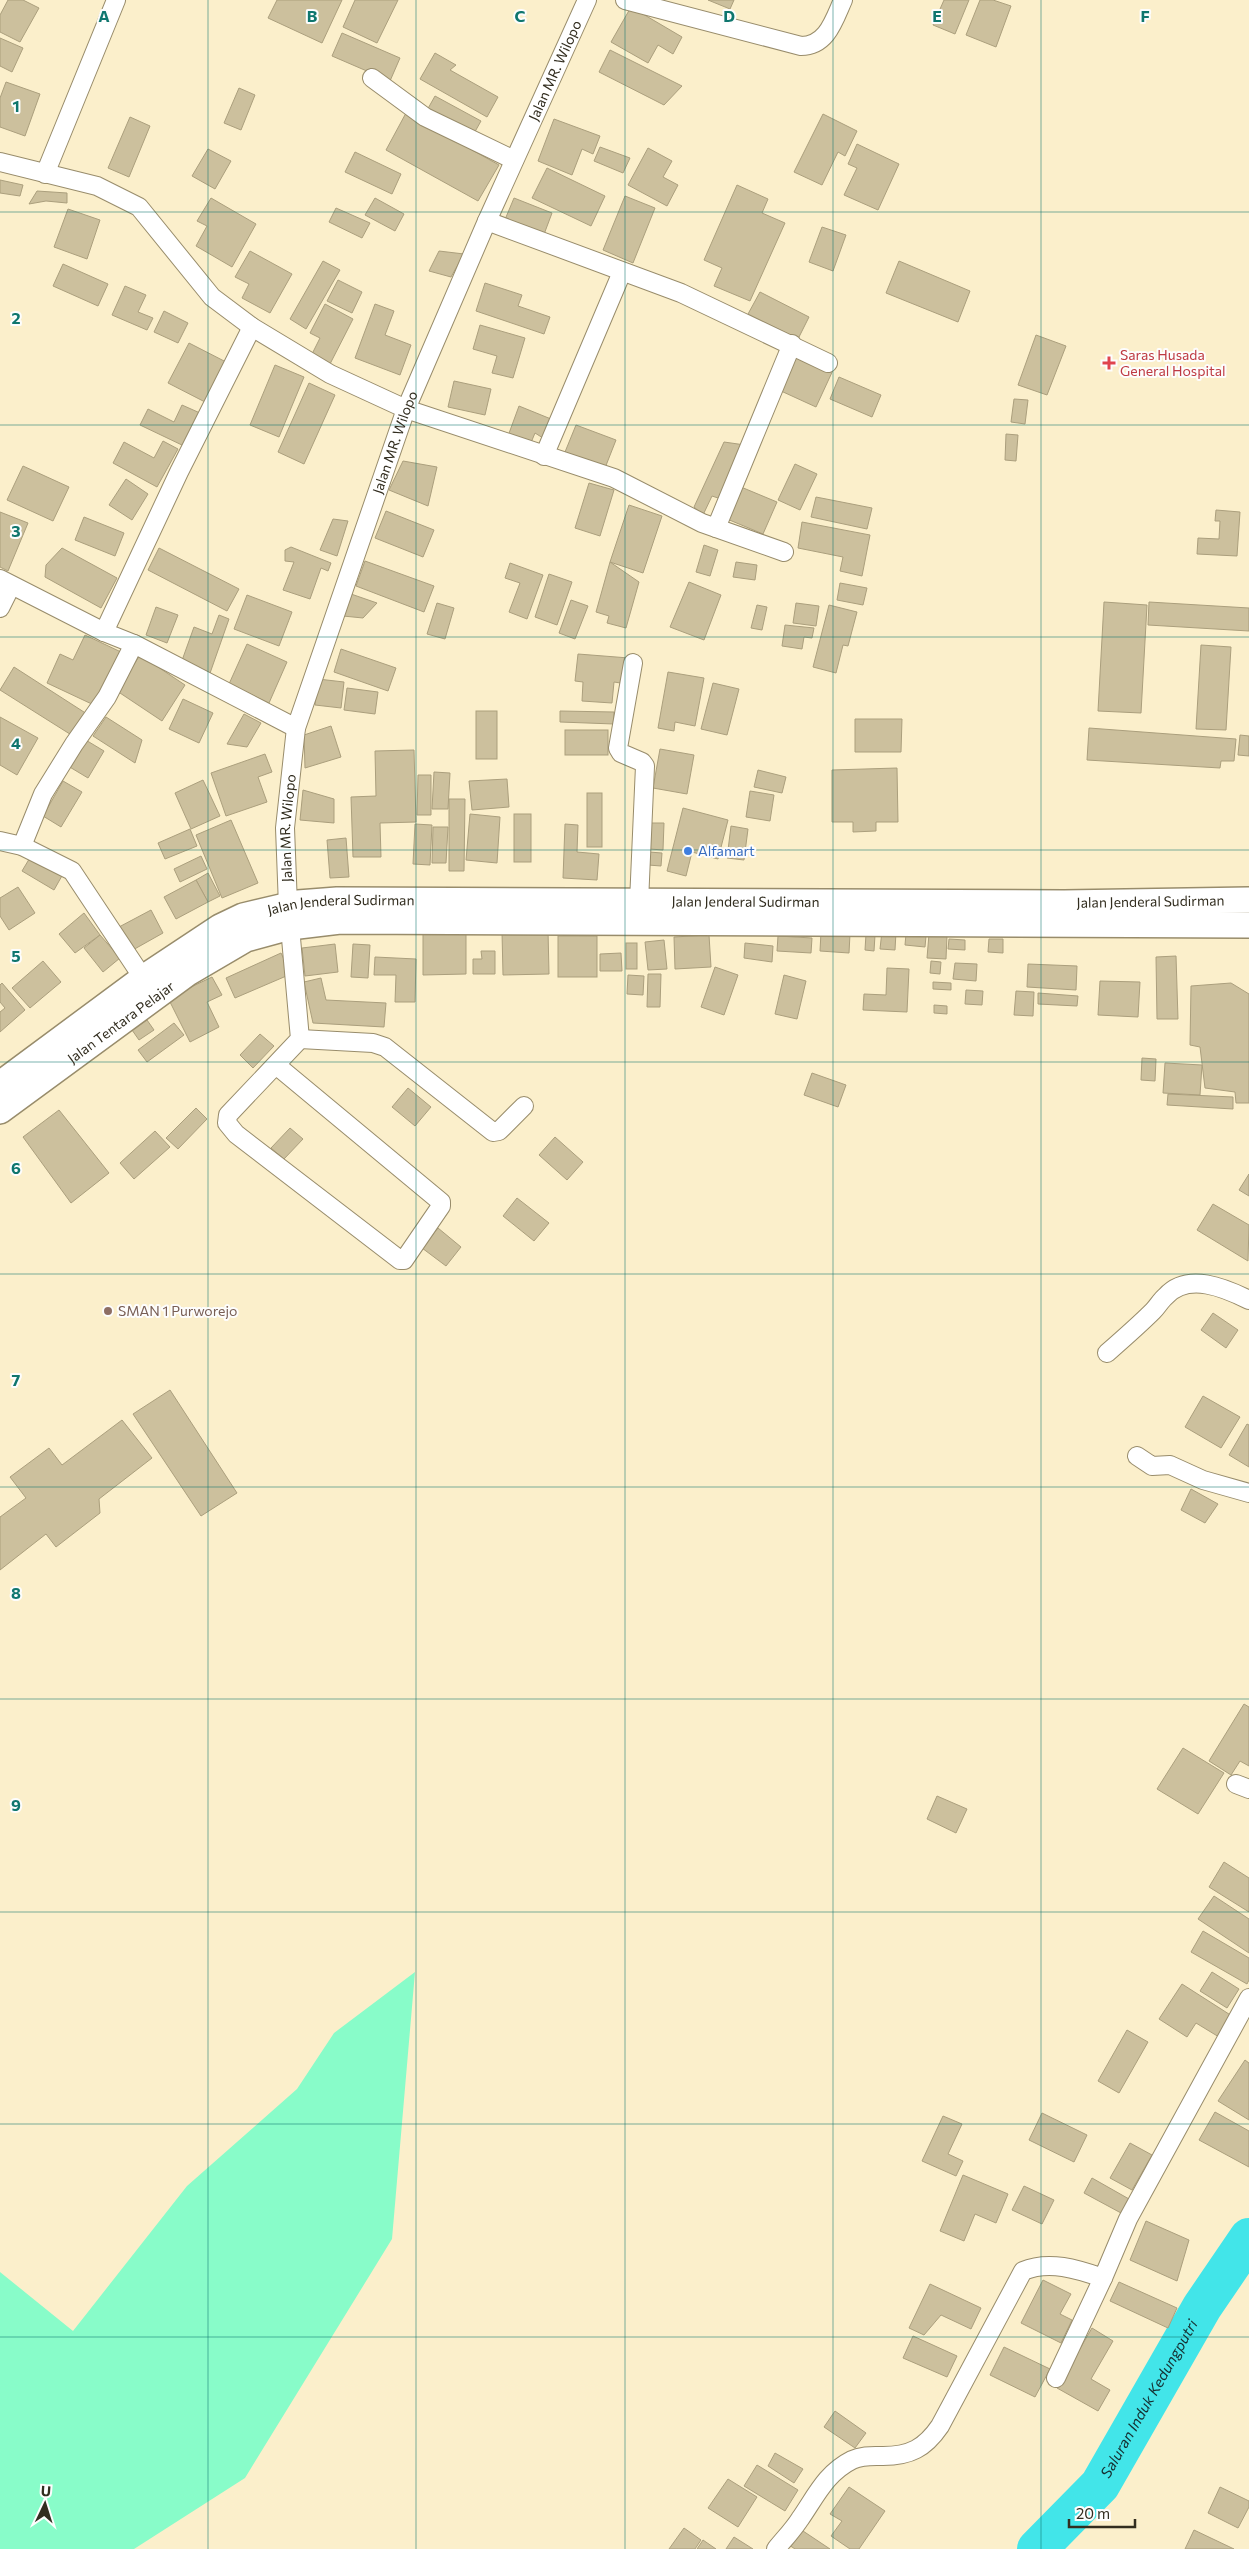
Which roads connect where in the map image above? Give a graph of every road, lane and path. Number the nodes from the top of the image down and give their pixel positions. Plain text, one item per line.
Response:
1 (116, 0) edge
2 (587, 0) edge
3 (625, 0) edge
4 (843, 0) edge
5 (372, 78) dead end
6 (514, 160) junction
7 (0, 162) edge
8 (45, 174) junction
9 (487, 221) junction
10 (622, 272) junction
11 (252, 327) junction
12 (792, 344) junction
13 (828, 362) dead end
14 (406, 408) junction
15 (544, 456) junction
16 (716, 528) junction
17 (784, 552) dead end
18 (6, 582) edge
19 (0, 608) edge
20 (104, 632) junction
21 (134, 644) junction
22 (633, 663) dead end
23 (296, 728) junction
24 (0, 841) edge
25 (22, 846) junction
26 (1249, 900) edge
27 (639, 902) junction
28 (757, 912) junction
29 (1083, 914) junction
30 (289, 916) junction
31 (1249, 925) edge
32 (245, 928) junction
33 (143, 978) junction
34 (300, 1039) junction
35 (276, 1065) junction
36 (0, 1084) edge
37 (524, 1106) dead end
38 (0, 1111) edge
39 (1249, 1300) edge
40 (1107, 1353) dead end
41 (1137, 1456) dead end
42 (1249, 1493) edge
43 (1249, 1998) edge
44 (1103, 2278) junction
45 (1056, 2378) dead end
46 (776, 2549) edge

1 - 8 street
2 - 6 street, Jalan MR. Wilopo
3 - 4 street
5 - 6 street
6 - 9 street, Jalan MR. Wilopo
7 - 8 street
8 - 11 street
9 - 10 street
9 - 14 street, Jalan MR. Wilopo
10 - 12 street
10 - 15 street
11 - 14 street
11 - 20 street
12 - 13 street
12 - 16 street
14 - 15 street
14 - 23 street, Jalan MR. Wilopo
15 - 16 street
16 - 17 street
18 - 19 street
18 - 20 street
20 - 21 street
21 - 23 street
21 - 25 street
22 - 27 street
23 - 30 street, Jalan MR. Wilopo
24 - 25 street
25 - 33 street
26 - 29 main road, Jalan Jenderal Sudirman
27 - 28 main road, Jalan Jenderal Sudirman
27 - 30 main road, Jalan Jenderal Sudirman
28 - 29 main road, Jalan Jenderal Sudirman
28 - 30 main road, Jalan Jenderal Sudirman
29 - 31 main road, Jalan Jenderal Sudirman
30 - 32 main road, Jalan Jenderal Sudirman
30 - 34 street, Jalan MR. Wilopo
32 - 33 main road, Jalan Tentara Pelajar
32 - 38 main road, Jalan Tentara Pelajar
33 - 36 main road, Jalan Tentara Pelajar
34 - 35 street
34 - 37 street
35 - 35 street
39 - 40 street
41 - 42 street
43 - 44 street
44 - 45 street
44 - 46 street

